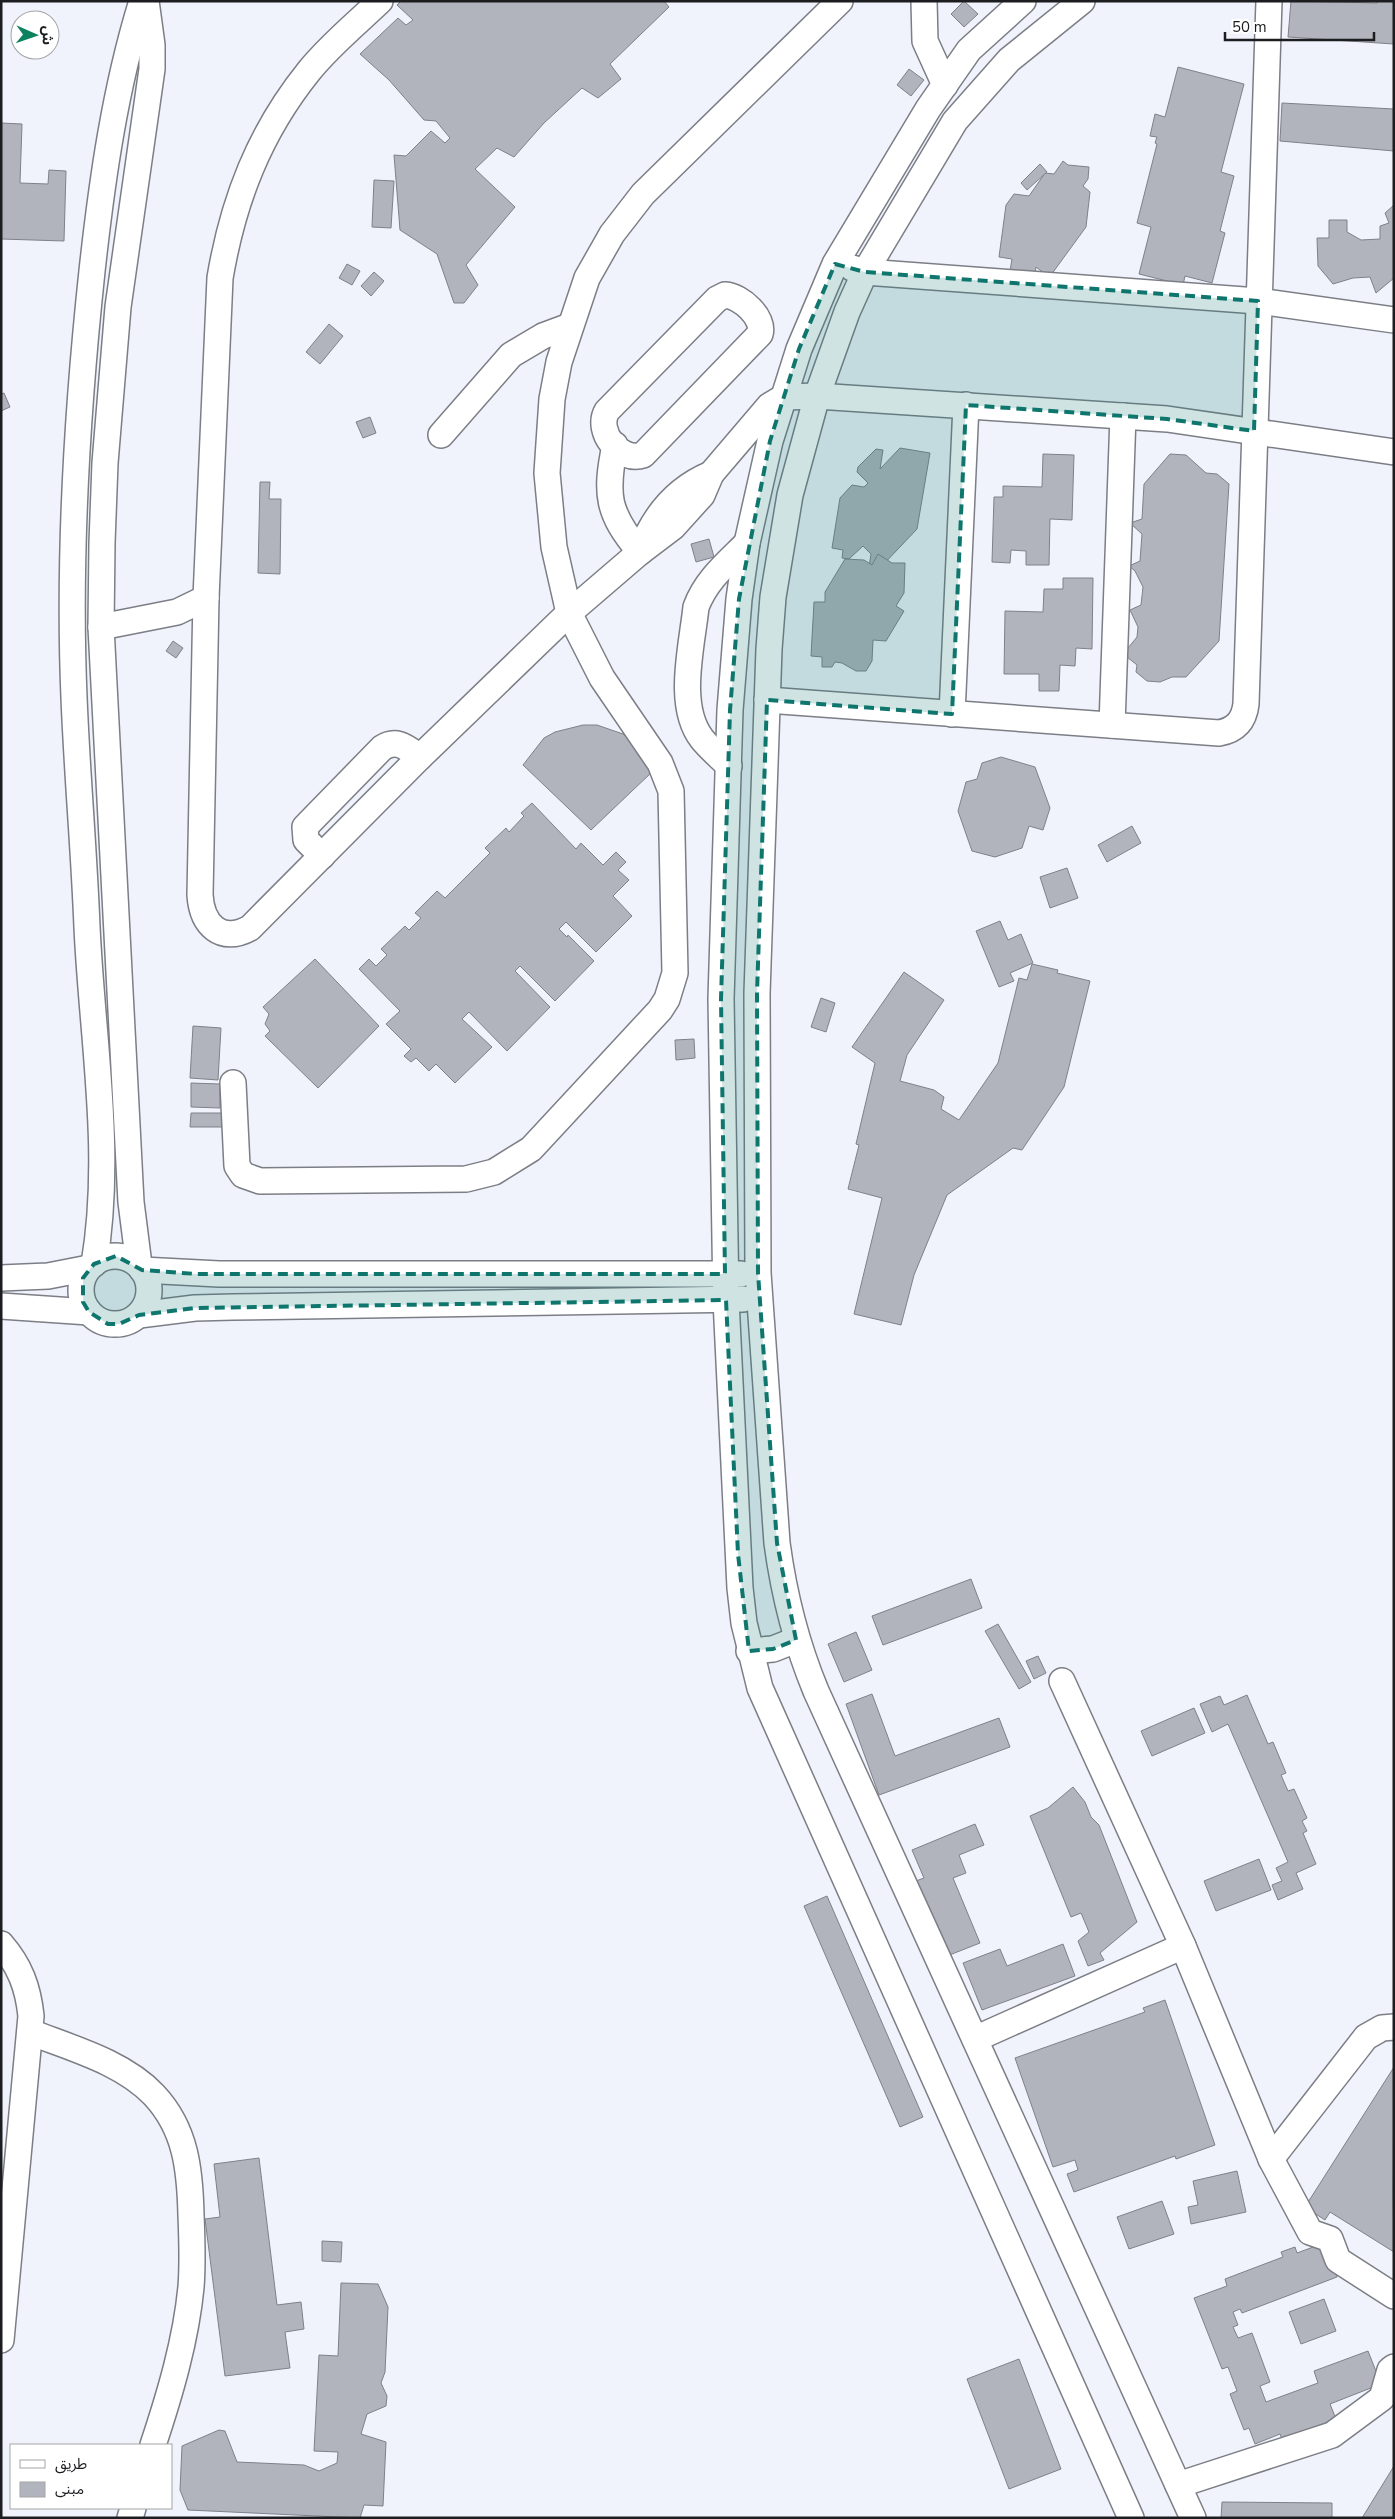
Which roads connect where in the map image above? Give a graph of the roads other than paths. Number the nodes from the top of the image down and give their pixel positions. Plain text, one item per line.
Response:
1 (144, 1) edge
2 (380, 1) edge
3 (840, 1) edge
4 (924, 1) edge
5 (1023, 1) edge
6 (1082, 1) edge
7 (1269, 1) edge
8 (945, 85) junction
9 (835, 264) junction
10 (866, 272) junction
11 (1258, 301) junction
12 (1394, 320) edge
13 (570, 326) junction
14 (817, 396) junction
15 (784, 397) junction
16 (966, 405) junction
17 (1123, 416) junction
18 (1254, 431) junction
19 (441, 435) dead end
20 (615, 445) junction
21 (1394, 452) edge
22 (747, 543) junction
23 (640, 552) junction
24 (206, 598) junction
25 (570, 613) junction
26 (101, 627) junction
27 (767, 700) junction
28 (952, 714) junction
29 (1112, 725) junction
30 (420, 757) junction
31 (729, 766) junction
32 (322, 856) junction
33 (233, 1083) dead end
34 (91, 1266) junction
35 (141, 1267) junction
36 (758, 1273) junction
37 (725, 1274) junction
38 (1, 1278) edge
39 (759, 1299) junction
40 (726, 1300) junction
41 (1, 1306) edge
42 (89, 1312) junction
43 (139, 1316) junction
44 (796, 1640) junction
45 (749, 1651) junction
46 (1062, 1682) dead end
47 (1, 1944) edge
48 (1183, 1946) junction
49 (1394, 2027) edge
50 (30, 2032) junction
51 (976, 2039) junction
52 (1271, 2159) junction
53 (1394, 2296) edge
54 (1, 2340) edge
55 (1394, 2367) edge
56 (153, 2444) edge
57 (1178, 2485) junction
58 (1131, 2518) edge
59 (1193, 2518) edge

1 - 26 street
1 - 34 street
2 - 24 street
3 - 13 street
4 - 8 street
5 - 8 street
6 - 10 street
7 - 11 street
8 - 9 street
9 - 10 street
9 - 15 street
10 - 11 street
10 - 14 street
11 - 12 street
11 - 18 street
13 - 19 street
13 - 25 street
14 - 15 street
14 - 16 street
14 - 27 street
15 - 22 street
15 - 23 street
16 - 17 street
16 - 28 street
17 - 18 street
17 - 29 street
18 - 21 street
18 - 29 street
20 - 20 street
20 - 23 street
22 - 31 street
22 - 31 street
23 - 25 street
24 - 26 street
24 - 32 street
25 - 30 street
25 - 33 street
26 - 35 street
27 - 28 street
27 - 36 street
28 - 29 street
30 - 32 street
30 - 32 street
31 - 37 street
34 - 35 street
34 - 38 street
34 - 42 street
35 - 37 street
35 - 43 street
36 - 37 street
36 - 39 street
37 - 40 street
39 - 40 street
39 - 44 street
40 - 43 street
40 - 45 street
41 - 42 street
42 - 43 street
44 - 45 street
44 - 51 street
45 - 58 street
46 - 48 street
47 - 50 street
48 - 51 street
48 - 52 street
49 - 52 street
50 - 54 street
50 - 56 street
51 - 57 street
52 - 53 street
55 - 57 street
57 - 59 street

